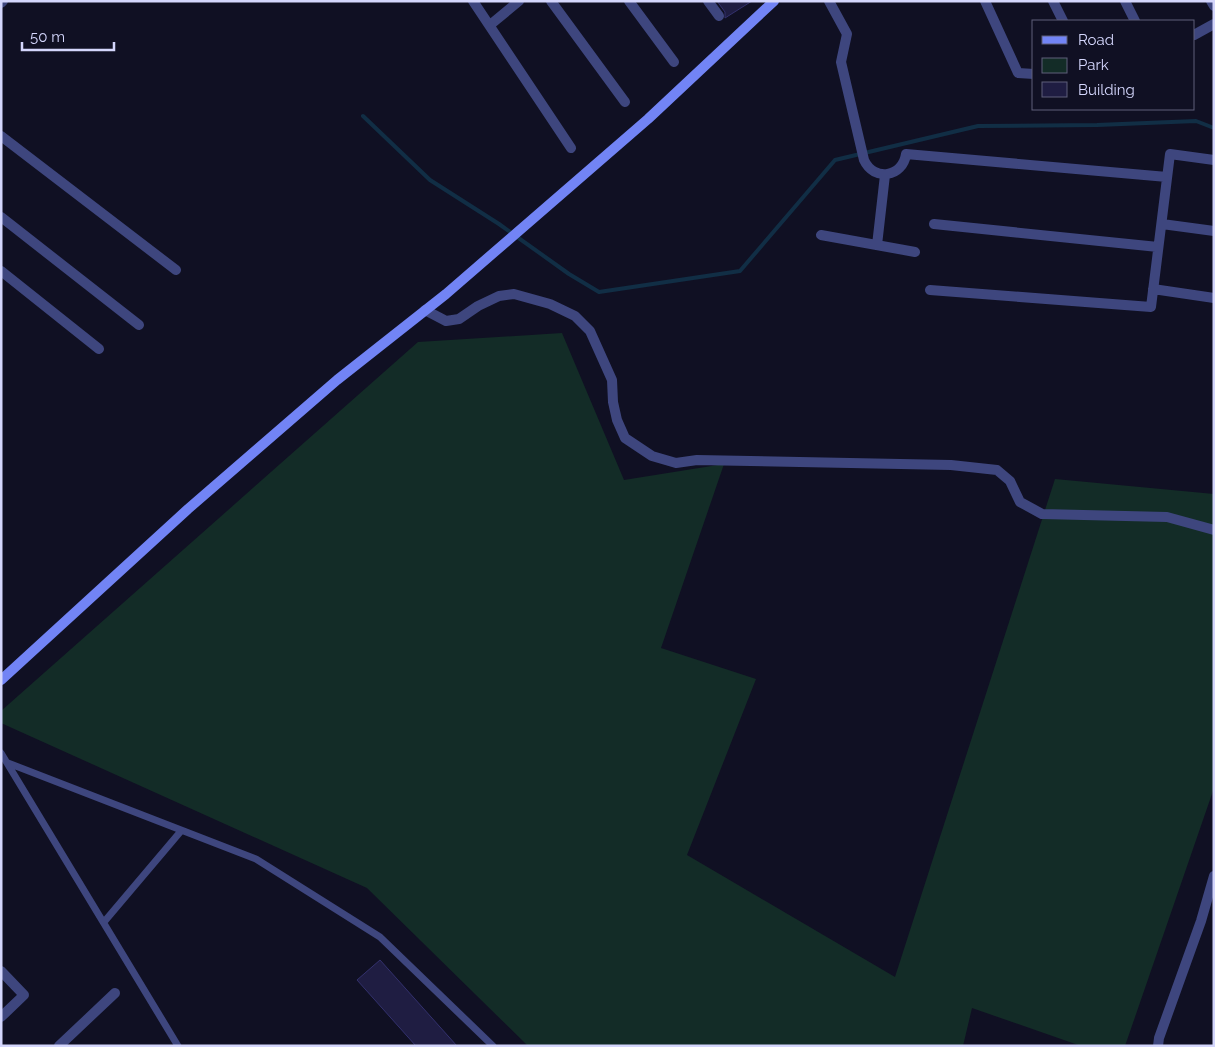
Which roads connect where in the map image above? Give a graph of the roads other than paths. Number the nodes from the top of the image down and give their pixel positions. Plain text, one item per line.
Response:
1 (473, 1) edge
2 (519, 1) edge
3 (551, 1) edge
4 (628, 1) edge
5 (708, 1) edge
6 (774, 1) edge
7 (829, 1) edge
8 (985, 1) edge
9 (1053, 1) edge
10 (1125, 1) edge
11 (1212, 1) edge
12 (1214, 6) edge
13 (719, 16) dead end
14 (1062, 20) edge
15 (1134, 20) edge
16 (1214, 24) edge
17 (490, 25) junction
18 (1195, 34) edge
19 (674, 62) dead end
20 (1032, 74) edge
21 (625, 102) dead end
22 (1, 136) edge
23 (571, 148) dead end
24 (1214, 160) edge
25 (885, 175) junction
26 (1167, 177) junction
27 (1, 218) edge
28 (934, 224) dead end
29 (1162, 224) junction
30 (1214, 231) edge
31 (821, 235) dead end
32 (877, 245) junction
33 (1158, 247) junction
34 (915, 252) dead end
35 (176, 270) dead end
36 (1, 271) edge
37 (1153, 289) junction
38 (930, 290) dead end
39 (1214, 298) edge
40 (425, 310) junction
41 (139, 325) dead end
42 (100, 349) dead end
43 (1214, 530) edge
44 (1, 680) edge
45 (1, 753) edge
46 (8, 762) junction
47 (181, 830) junction
48 (1214, 876) edge
49 (104, 922) junction
50 (1, 971) edge
51 (115, 993) dead end
52 (1, 1017) edge
53 (59, 1046) edge
54 (178, 1046) edge
55 (493, 1046) edge
56 (1158, 1046) edge

1 - 17 street
2 - 17 street
3 - 21 street
4 - 19 street
5 - 13 street
6 - 40 street
7 - 25 street
8 - 20 street
9 - 14 street
10 - 15 street
11 - 12 street
16 - 18 street
17 - 23 street
22 - 35 street
24 - 26 street
25 - 26 street
25 - 32 street
26 - 29 street
27 - 41 street
28 - 33 street
29 - 30 street
29 - 33 street
31 - 32 street
32 - 34 street
33 - 37 street
36 - 42 street
37 - 38 street
37 - 39 street
40 - 43 street
40 - 44 street
45 - 46 lane
46 - 47 lane
46 - 49 lane
47 - 49 lane
47 - 55 lane
48 - 56 street
49 - 54 lane
50 - 52 street
51 - 53 street

